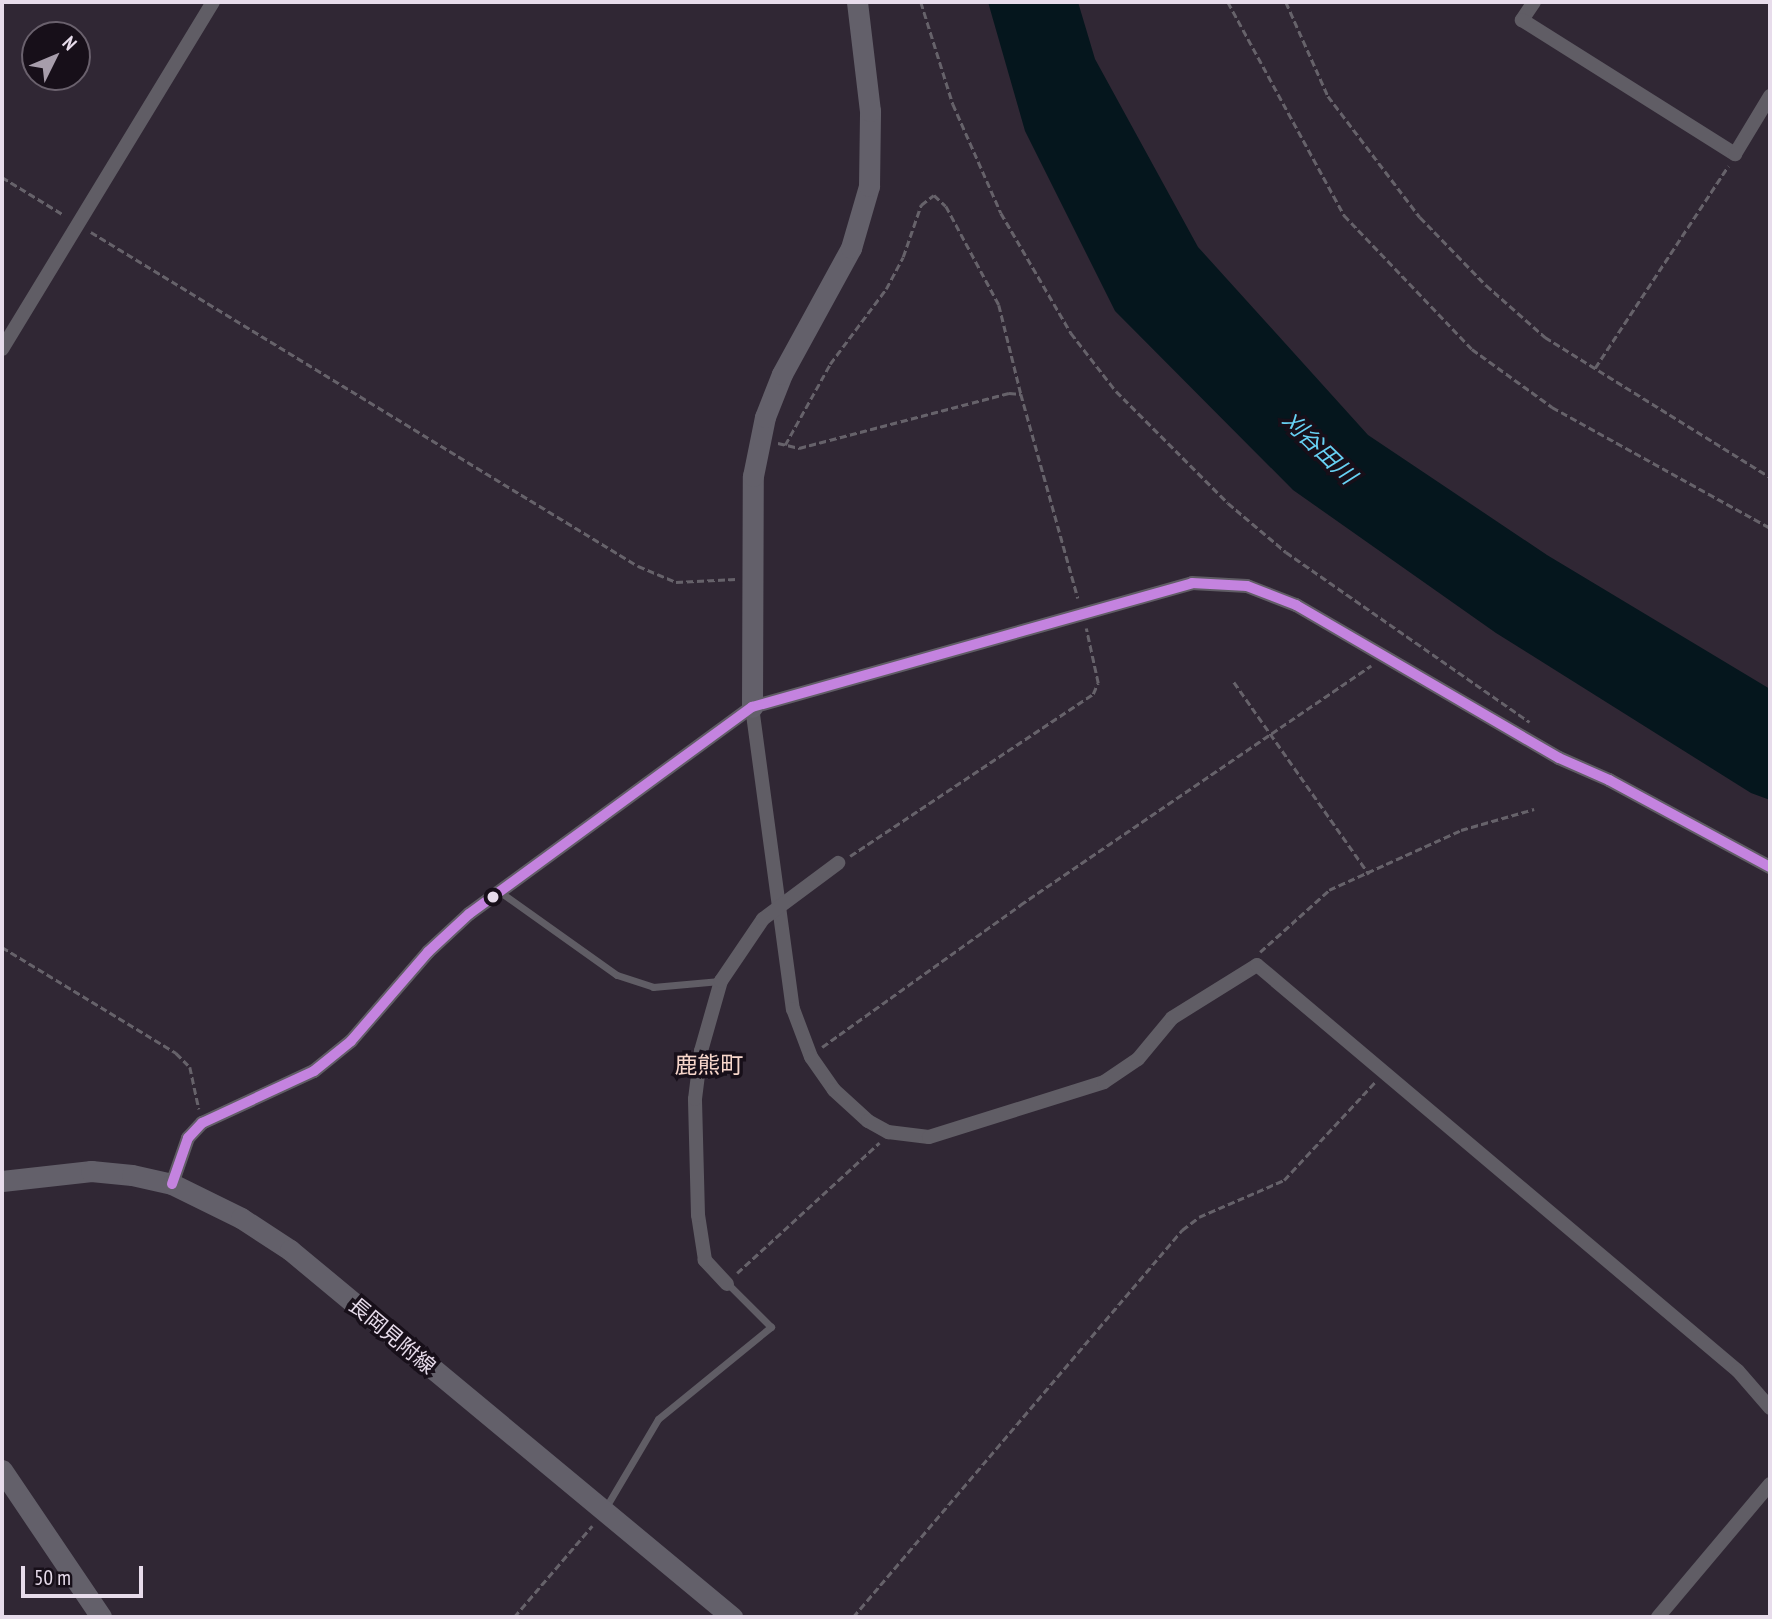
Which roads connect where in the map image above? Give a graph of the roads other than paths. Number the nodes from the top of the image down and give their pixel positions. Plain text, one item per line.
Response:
1 (214, 2) edge
2 (857, 2) edge
3 (1534, 2) edge
4 (1770, 96) edge
5 (2, 349) edge
6 (752, 707) junction
7 (838, 863) road end
8 (1770, 867) edge
9 (500, 892) junction
10 (778, 905) junction
11 (721, 981) junction
12 (2, 1181) edge
13 (172, 1184) junction
14 (727, 1284) joint
15 (1770, 1408) edge
16 (2, 1470) edge
17 (1770, 1484) edge
18 (602, 1514) junction
19 (101, 1617) edge
20 (732, 1617) edge
21 (1658, 1617) edge

1 - 5 street
2 - 6 main road
3 - 4 street
6 - 8 street
6 - 9 street
6 - 10 street
7 - 10 street
9 - 11 lane
9 - 13 street
10 - 11 street
10 - 15 street
11 - 14 street
12 - 13 main road, 長岡見附線
13 - 18 main road, 長岡見附線
14 - 18 lane
16 - 19 main road
17 - 21 street
18 - 20 main road, 長岡見附線

